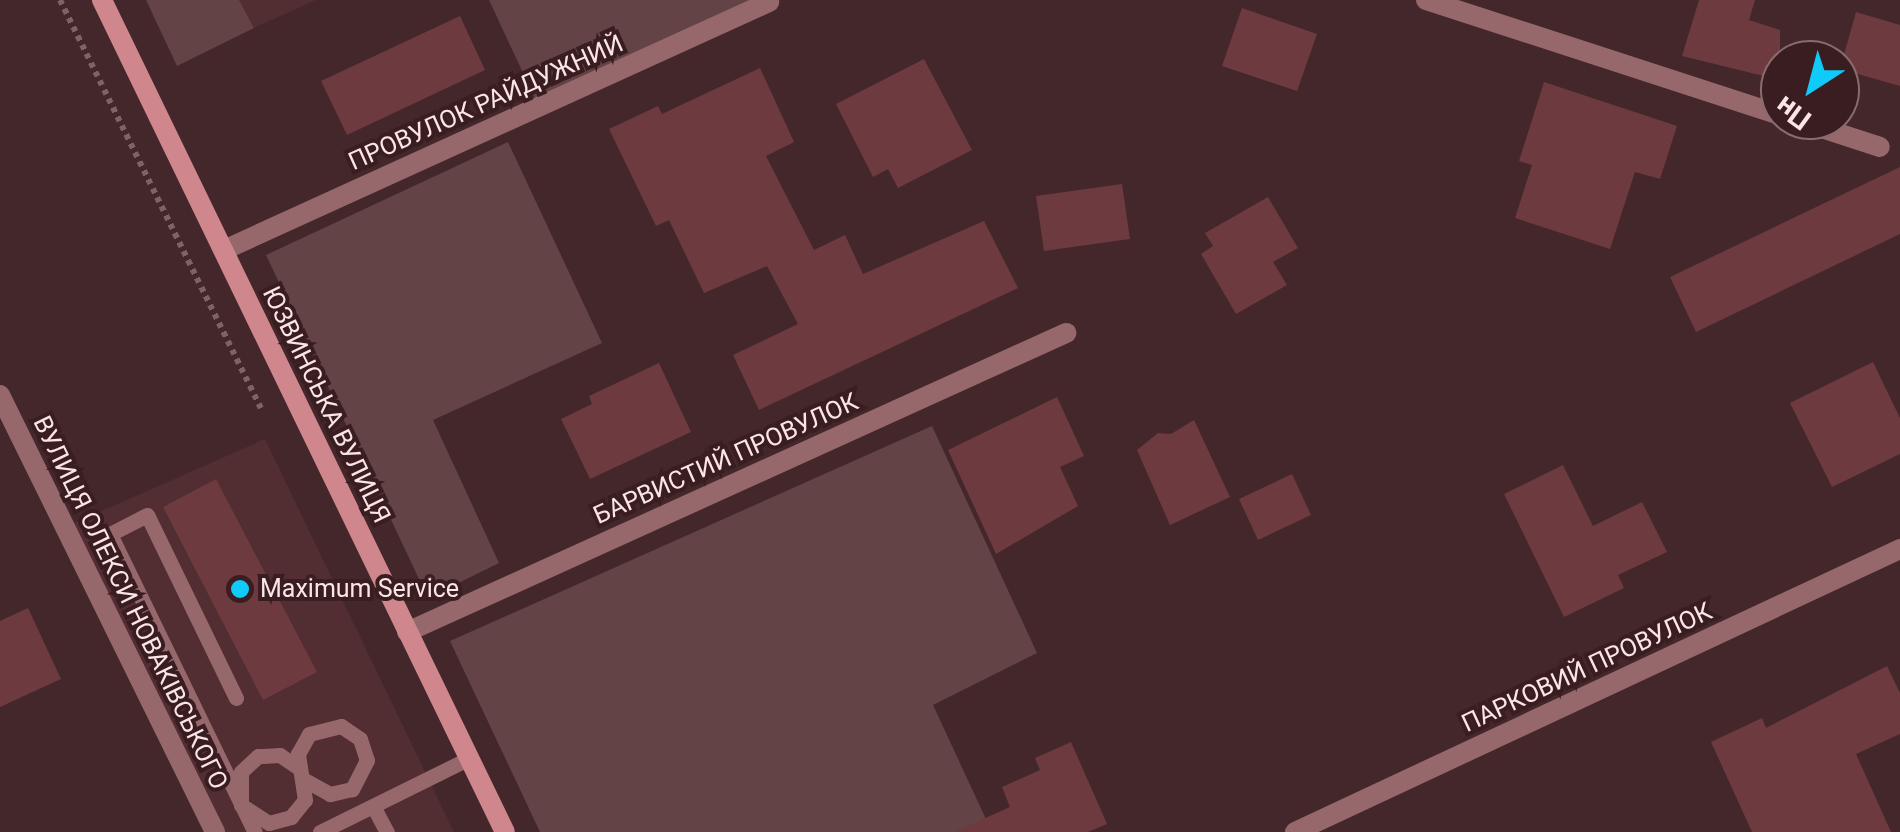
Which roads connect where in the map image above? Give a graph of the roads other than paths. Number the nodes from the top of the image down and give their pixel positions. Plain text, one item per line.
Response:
1 (102, 0) edge
2 (1426, 0) edge
3 (769, 2) edge
4 (1760, 108) edge
5 (1858, 140) edge
6 (1880, 147) dead end
7 (224, 250) junction
8 (1066, 332) dead end
9 (0, 395) edge
10 (1900, 550) edge
11 (407, 632) junction
12 (236, 698) dead end
13 (468, 759) junction
14 (302, 774) junction
15 (241, 805) junction
16 (372, 806) junction
17 (215, 832) edge
18 (255, 832) edge
19 (320, 832) edge
20 (387, 832) edge
21 (504, 832) edge
22 (1295, 832) edge

1 - 7 main road, ЮЗВИНСЬКА ВУЛИЦЯ
2 - 4 street
3 - 7 street, ПРОВУЛОК РАЙДУЖНИЙ
5 - 6 street
7 - 11 main road, ЮЗВИНСЬКА ВУЛИЦЯ
8 - 11 street, БАРВИСТИЙ ПРОВУЛОК
9 - 17 street, ВУЛИЦЯ ОЛЕКСИ НОВАКІВСЬКОГО
10 - 22 street, ПАРКОВИЙ ПРОВУЛОК
11 - 13 main road, ЮЗВИНСЬКА ВУЛИЦЯ
12 - 15 lane
13 - 16 lane
13 - 21 main road, ЮЗВИНСЬКА ВУЛИЦЯ
14 - 14 lane
14 - 15 lane
14 - 15 lane
15 - 18 lane
16 - 19 lane
16 - 20 lane

